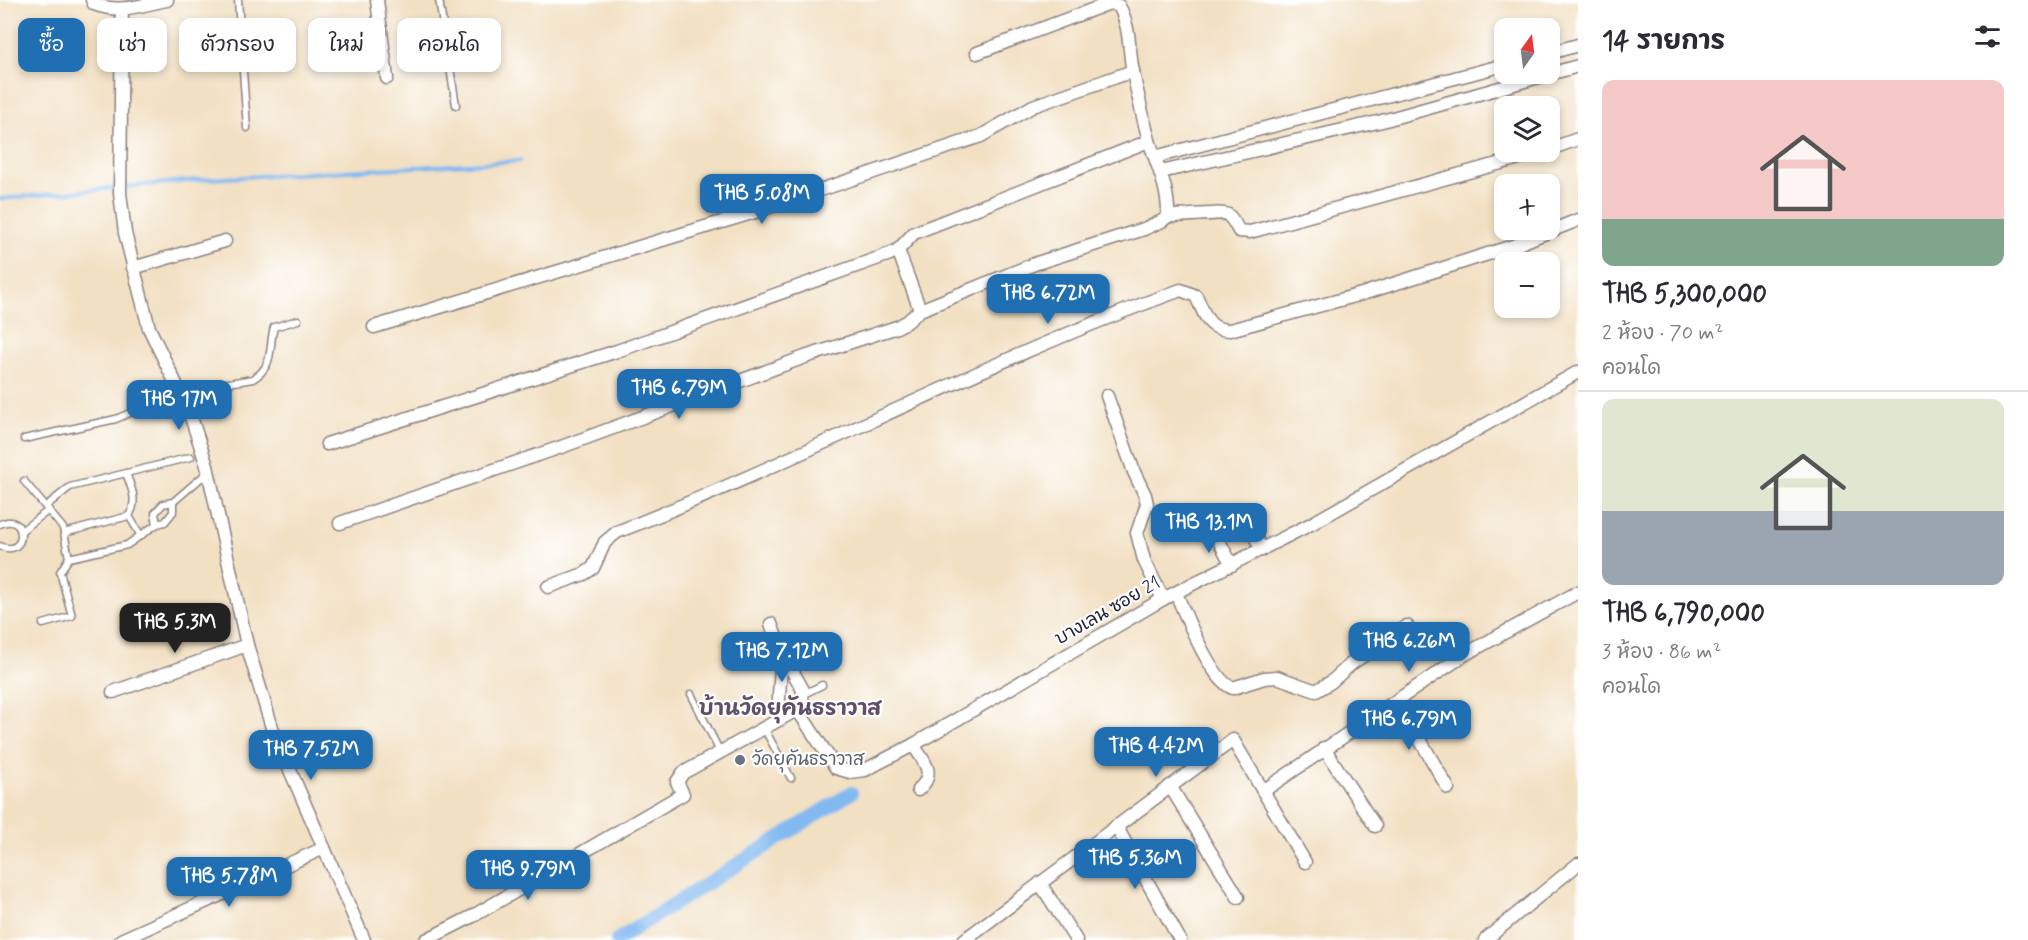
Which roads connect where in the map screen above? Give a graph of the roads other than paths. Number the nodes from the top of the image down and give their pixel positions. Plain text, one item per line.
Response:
1 (92, 0) edge
2 (167, 0) edge
3 (238, 0) edge
4 (377, 0) edge
5 (438, 0) edge
6 (122, 10) junction
7 (1575, 45) edge
8 (1560, 49) edge
9 (977, 53) dead end
10 (1578, 64) edge
11 (1494, 68) edge
12 (1133, 71) junction
13 (1473, 74) junction
14 (387, 78) dead end
15 (1479, 94) junction
16 (1377, 100) junction
17 (456, 105) dead end
18 (1382, 121) junction
19 (1280, 125) junction
20 (247, 128) dead end
21 (1578, 139) edge
22 (1149, 141) junction
23 (1284, 145) junction
24 (1560, 145) edge
25 (1155, 157) junction
26 (1505, 162) edge
27 (1161, 172) junction
28 (1168, 216) junction
29 (1578, 220) edge
30 (225, 241) dead end
31 (898, 250) junction
32 (133, 267) junction
33 (920, 310) junction
34 (298, 320) dead end
35 (374, 327) dead end
36 (1578, 372) edge
37 (180, 391) junction
38 (1107, 396) dead end
39 (24, 439) dead end
40 (327, 444) dead end
41 (191, 457) dead end
42 (208, 472) junction
43 (126, 473) junction
44 (24, 481) dead end
45 (173, 502) junction
46 (48, 508) junction
47 (1241, 510) dead end
48 (129, 516) junction
49 (340, 523) dead end
50 (0, 524) edge
51 (156, 524) junction
52 (1213, 530) dead end
53 (21, 531) junction
54 (64, 533) junction
55 (141, 536) junction
56 (0, 546) edge
57 (1262, 550) junction
58 (69, 558) junction
59 (1232, 565) junction
60 (548, 587) dead end
61 (1578, 592) edge
62 (1176, 593) junction
63 (1163, 599) junction
64 (43, 624) dead end
65 (771, 624) dead end
66 (1407, 626) dead end
67 (247, 645) junction
68 (782, 653) junction
69 (822, 685) dead end
70 (113, 692) dead end
71 (691, 694) dead end
72 (803, 694) junction
73 (1397, 700) junction
74 (799, 713) junction
75 (779, 720) junction
76 (764, 728) junction
77 (913, 745) junction
78 (1324, 748) junction
79 (720, 753) junction
80 (791, 778) dead end
81 (1170, 786) junction
82 (1448, 788) dead end
83 (918, 789) dead end
84 (1263, 791) junction
85 (1116, 826) junction
86 (1375, 826) dead end
87 (324, 848) junction
88 (1305, 862) dead end
89 (1578, 864) edge
90 (1040, 883) junction
91 (1238, 897) dead end
92 (121, 940) edge
93 (364, 940) edge
94 (426, 940) edge
95 (964, 940) edge
96 (1076, 940) edge
97 (1180, 940) edge
98 (1485, 940) edge

1 - 6 street
2 - 6 street
3 - 20 lane
4 - 14 street
5 - 17 lane
6 - 32 street
7 - 8 street
7 - 10 street
9 - 12 street
10 - 15 street
11 - 13 street
12 - 22 street
12 - 35 street
13 - 15 street
13 - 16 street
15 - 18 street
16 - 18 street
16 - 19 street
18 - 23 street
19 - 23 street
19 - 25 street
21 - 24 street
22 - 25 street
22 - 31 street
23 - 27 street
25 - 27 street
26 - 28 street
27 - 28 street
28 - 33 street
29 - 60 street
30 - 32 street
31 - 33 street
31 - 40 street
32 - 37 street
33 - 49 street
34 - 37 lane
36 - 57 street, บางเลน ซอย 21
37 - 39 lane
37 - 42 street
38 - 63 street
41 - 43 lane
42 - 45 lane
42 - 67 street
43 - 46 lane
43 - 48 lane
44 - 46 lane
45 - 51 lane
45 - 51 lane
46 - 53 lane
46 - 54 lane
47 - 57 street
48 - 54 lane
48 - 55 lane
50 - 53 lane
51 - 55 lane
52 - 59 street
53 - 56 lane
54 - 58 lane
55 - 58 lane
57 - 59 street, บางเลน ซอย 21
58 - 64 lane
59 - 62 street, บางเลน ซอย 21
61 - 73 street
62 - 63 street, บางเลน ซอย 21
62 - 66 street
63 - 77 street, บางเลน ซอย 21
65 - 68 street
67 - 70 street
67 - 87 street
68 - 72 street
68 - 75 street
69 - 72 lane
71 - 79 lane
72 - 74 street
73 - 78 street
73 - 82 street
74 - 75 street
74 - 77 street, บางเลน ซอย 21
75 - 76 street
76 - 79 street
76 - 80 lane
77 - 83 street
78 - 84 street
78 - 86 street
79 - 94 street
81 - 84 street
81 - 85 street
81 - 91 street
84 - 88 street
85 - 90 street
85 - 97 street
87 - 92 street
87 - 93 street
89 - 98 street
90 - 95 street
90 - 96 street

